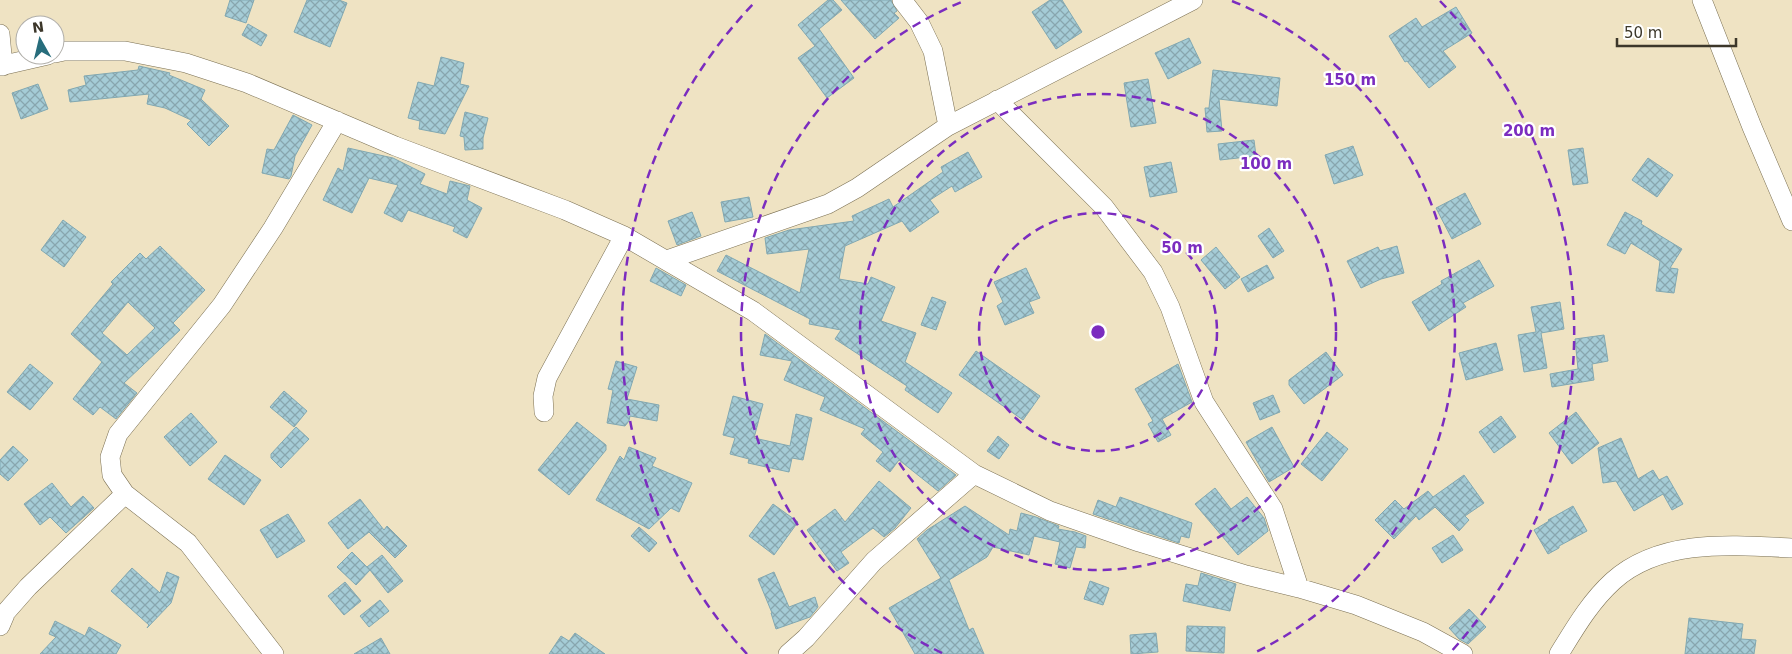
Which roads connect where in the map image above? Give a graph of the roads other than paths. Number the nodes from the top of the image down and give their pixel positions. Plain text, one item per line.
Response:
1 (902, 0) edge
2 (1193, 0) edge
3 (1702, 0) edge
4 (0, 34) edge
5 (65, 51) edge
6 (15, 63) edge
7 (1, 66) edge
8 (997, 100) junction
9 (337, 121) junction
10 (948, 126) junction
11 (1792, 221) edge
12 (624, 236) junction
13 (667, 260) junction
14 (544, 412) dead end
15 (974, 474) junction
16 (125, 494) junction
17 (1792, 548) edge
18 (1299, 588) junction
19 (0, 626) edge
20 (274, 654) edge
21 (788, 654) edge
22 (1463, 654) edge
23 (1559, 654) edge

1 - 10 street
2 - 8 street
3 - 11 street
4 - 7 street
5 - 9 street
6 - 7 street
8 - 10 street
8 - 18 street
9 - 12 street
9 - 16 street
10 - 13 street
12 - 13 street
12 - 14 street
13 - 15 street
15 - 18 street
15 - 21 street
16 - 19 street
16 - 20 street
17 - 23 street
18 - 22 street

